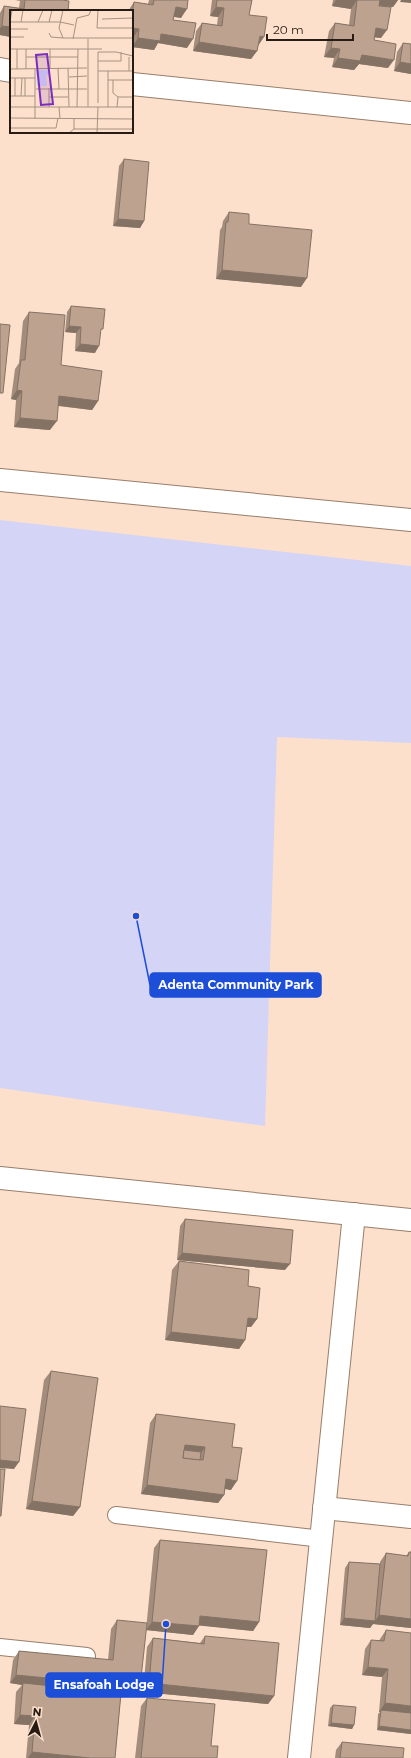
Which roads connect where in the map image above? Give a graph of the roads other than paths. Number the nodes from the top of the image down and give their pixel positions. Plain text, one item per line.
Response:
1 (0, 70) edge
2 (10, 71) edge
3 (133, 84) edge
4 (411, 113) edge
5 (0, 480) edge
6 (411, 520) edge
7 (0, 1178) edge
8 (354, 1214) junction
9 (411, 1220) edge
10 (324, 1508) junction
11 (116, 1515) dead end
12 (411, 1517) edge
13 (322, 1539) junction
14 (0, 1647) edge
15 (87, 1656) edge
16 (299, 1758) edge

1 - 2 street
3 - 4 street
5 - 6 street
7 - 8 street
8 - 9 street
8 - 10 street
10 - 12 street
10 - 13 street
11 - 13 lane
13 - 16 street
14 - 15 lane

